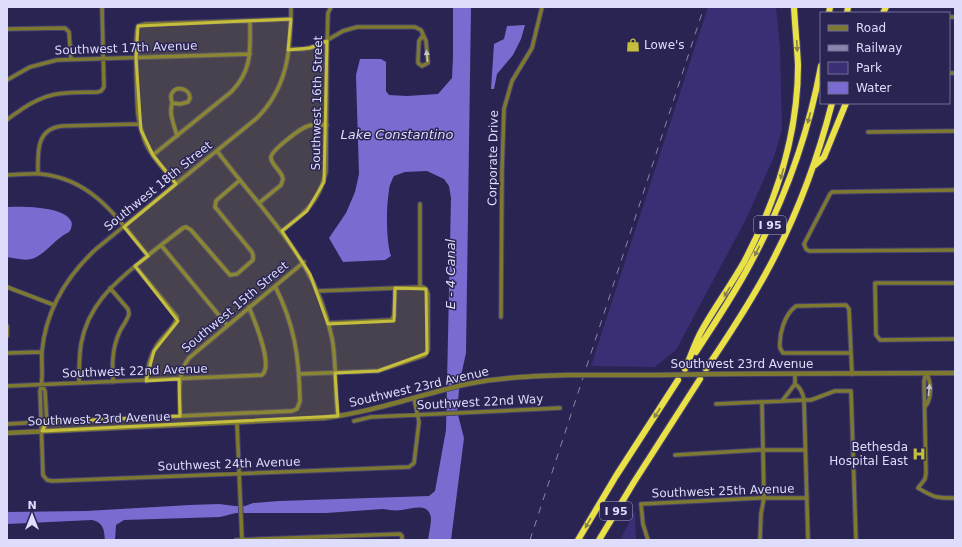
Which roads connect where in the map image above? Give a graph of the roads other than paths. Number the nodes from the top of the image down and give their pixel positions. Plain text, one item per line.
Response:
1 (102, 7) edge
2 (291, 7) edge
3 (331, 7) edge
4 (542, 7) edge
5 (794, 7) edge
6 (291, 19) junction
7 (250, 21) junction
8 (7, 29) edge
9 (423, 35) junction
10 (327, 41) junction
11 (288, 48) junction
12 (250, 54) junction
13 (136, 58) junction
14 (104, 59) junction
15 (71, 60) junction
16 (820, 71) edge
17 (7, 80) edge
18 (172, 103) junction
19 (832, 104) edge
20 (846, 104) edge
21 (7, 120) edge
22 (140, 124) junction
23 (327, 125) junction
24 (955, 131) edge
25 (868, 132) dead end
26 (177, 136) junction
27 (217, 151) junction
28 (153, 155) junction
29 (814, 166) junction
30 (38, 174) junction
31 (7, 175) edge
32 (240, 180) junction
33 (176, 184) junction
34 (955, 190) edge
35 (259, 203) junction
36 (420, 204) dead end
37 (124, 227) junction
38 (282, 231) junction
39 (161, 245) junction
40 (955, 250) edge
41 (148, 256) junction
42 (304, 262) junction
43 (135, 266) junction
44 (955, 282) edge
45 (275, 286) junction
46 (7, 287) edge
47 (420, 287) junction
48 (110, 288) junction
49 (395, 288) junction
50 (318, 291) junction
51 (54, 305) junction
52 (249, 307) junction
53 (501, 317) dead end
54 (328, 323) junction
55 (227, 325) junction
56 (7, 326) edge
57 (7, 336) edge
58 (955, 339) edge
59 (42, 352) junction
60 (7, 353) edge
61 (850, 353) junction
62 (706, 369) dead end
63 (336, 373) junction
64 (926, 373) junction
65 (955, 373) edge
66 (299, 374) junction
67 (795, 374) junction
68 (852, 374) junction
69 (700, 379) dead end
70 (180, 380) junction
71 (678, 380) dead end
72 (146, 381) junction
73 (113, 382) junction
74 (79, 384) junction
75 (795, 384) junction
76 (42, 385) junction
77 (7, 386) edge
78 (414, 398) junction
79 (804, 400) junction
80 (782, 401) junction
81 (762, 402) junction
82 (716, 404) dead end
83 (925, 407) junction
84 (560, 408) dead end
85 (180, 416) junction
86 (338, 416) junction
87 (419, 416) junction
88 (354, 421) dead end
89 (42, 422) junction
90 (47, 422) junction
91 (237, 423) junction
92 (7, 424) edge
93 (42, 431) junction
94 (7, 432) edge
95 (763, 450) junction
96 (805, 450) junction
97 (675, 455) dead end
98 (240, 474) junction
99 (47, 480) joint
100 (764, 498) junction
101 (807, 498) junction
102 (955, 498) edge
103 (402, 538) edge
104 (236, 540) edge
105 (242, 540) edge
106 (578, 540) edge
107 (599, 540) edge
108 (648, 540) edge
109 (760, 540) edge
110 (808, 540) edge
111 (856, 540) edge

1 - 14 street
2 - 6 street, Southwest 18th Street
3 - 10 street, Southwest 16th Street
4 - 53 street, Corporate Drive
5 - 16 highway, I 95
6 - 7 street
6 - 11 street, Southwest 18th Street
7 - 12 street
7 - 13 street
8 - 15 street
9 -> 9 street
9 - 10 street
10 - 11 street
10 - 23 street, Southwest 16th Street
11 - 27 street, Southwest 18th Street
12 - 13 street, Southwest 17th Avenue
12 - 26 street
13 - 14 street, Southwest 17th Avenue
13 - 22 street
14 - 15 street, Southwest 17th Avenue
14 - 21 street
15 - 17 street, Southwest 17th Avenue
18 - 18 street
18 - 26 street
19 - 29 highway, I 95
20 - 29 highway
22 - 28 street
22 - 30 street
23 - 35 street
23 - 38 street, Southwest 16th Street
24 - 25 street
26 - 28 street
27 - 32 street
27 - 33 street, Southwest 18th Street
28 - 33 street
29 - 62 highway, I 95
30 - 31 street
30 - 37 street
32 - 35 street
32 - 39 street
33 - 37 street, Southwest 18th Street
34 - 40 street
35 - 38 street
36 - 47 street
37 - 41 street
37 - 51 street, Southwest 18th Street
38 - 42 street
39 - 41 street
39 - 55 street
41 - 43 street
42 - 45 street, Southwest 15th Street
42 - 50 street
43 - 48 street
43 - 72 street
44 - 58 street
45 - 52 street, Southwest 15th Street
45 - 66 street
46 - 51 street
47 - 49 street
47 - 63 street
48 - 73 street
48 - 74 street
49 - 50 street
49 - 54 street
50 - 54 street
51 - 59 street, Southwest 18th Street
52 - 55 street, Southwest 15th Street
52 - 70 street, Southwest 22nd Avenue
54 - 63 street
55 - 70 street, Southwest 15th Street
56 - 57 street
59 - 60 street
59 - 76 street, Southwest 18th Street
61 - 61 street
61 - 68 street
63 - 66 street
63 - 86 street
64 - 65 street, Southwest 23rd Avenue
64 - 68 street, Southwest 23rd Avenue
64 - 83 street
83 -> 64 street
66 - 85 street
67 - 68 street, Southwest 23rd Avenue
67 - 75 street
67 - 78 street, Southwest 23rd Avenue, bridge
69 - 107 highway, I 95
70 - 72 street, Southwest 22nd Avenue
70 - 85 street, Southwest 15th Street
71 -> 106 highway, I 95
72 - 73 street, Southwest 22nd Avenue
73 - 74 street, Southwest 22nd Avenue
74 - 76 street, Southwest 22nd Avenue
75 - 79 street
75 - 80 street
76 - 77 street, Southwest 22nd Avenue
76 - 89 street, Southwest 18th Street
76 - 90 street, Southwest 18th Street
78 - 86 street, Southwest 23rd Avenue
78 - 87 street
79 - 80 street
79 - 96 street
79 - 111 street
80 - 81 street
81 - 82 street
81 - 95 street
83 - 102 street
84 - 87 street, Southwest 22nd Way
85 - 90 street
86 - 91 street, Southwest 23rd Avenue
87 - 88 street, Southwest 22nd Way
87 - 98 street, Southwest 24th Avenue
89 - 92 street
89 - 93 street, Southwest 18th Street
90 - 93 street
91 - 93 street, Southwest 23rd Avenue
91 - 98 street
93 - 94 street, Southwest 23rd Avenue
93 - 99 street, Southwest 18th Street
95 - 96 street
95 - 97 street
95 - 100 street
96 - 101 street
98 - 99 street, Southwest 24th Avenue
98 - 105 street
100 - 101 street, Southwest 25th Avenue
100 - 108 street, Southwest 25th Avenue
100 - 109 street
101 - 110 street
103 - 105 street
104 - 105 street

